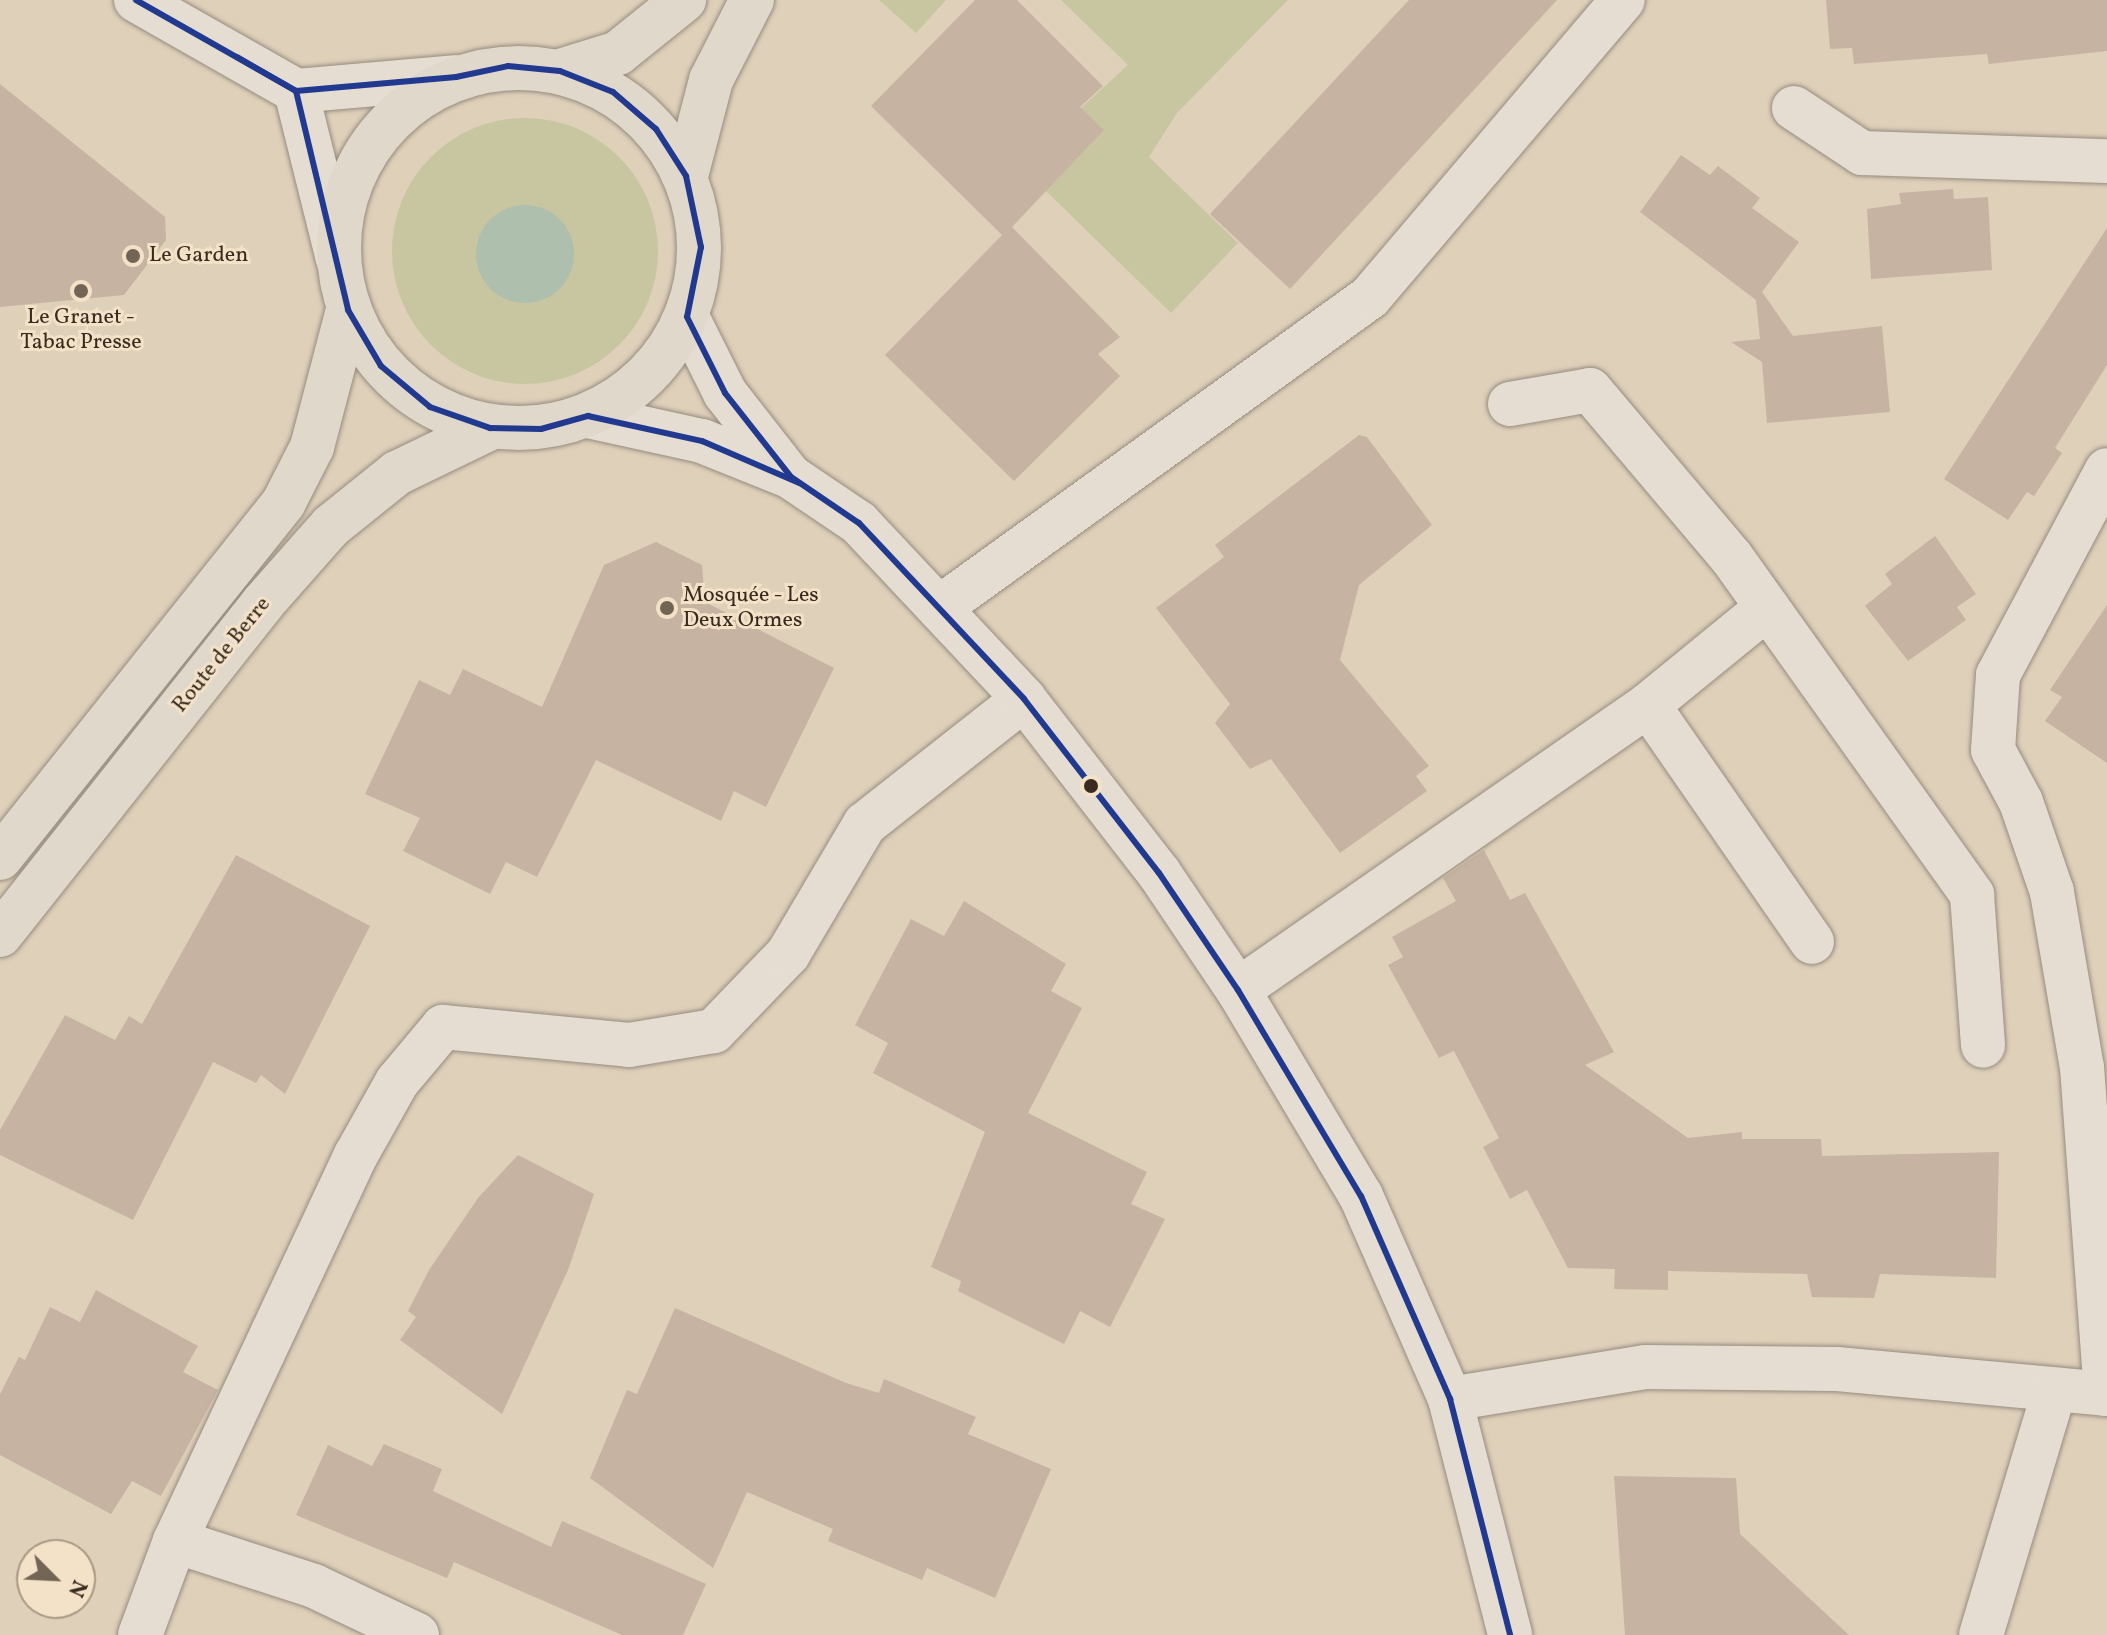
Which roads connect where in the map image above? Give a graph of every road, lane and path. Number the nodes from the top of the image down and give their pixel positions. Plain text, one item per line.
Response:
1 (136, 0) edge
2 (684, 0) edge
3 (752, 0) edge
4 (1623, 0) edge
5 (560, 71) junction
6 (456, 77) junction
7 (296, 91) junction
8 (1794, 108) dead end
9 (2107, 161) edge
10 (686, 176) junction
11 (338, 259) junction
12 (348, 310) junction
13 (687, 317) junction
14 (1510, 404) dead end
15 (588, 416) junction
16 (490, 428) junction
17 (2107, 470) edge
18 (791, 477) junction
19 (939, 608) junction
20 (1767, 608) junction
21 (1024, 699) junction
22 (1648, 705) junction
23 (0, 858) edge
24 (0, 935) edge
25 (1812, 942) dead end
26 (1238, 990) junction
27 (1983, 1046) dead end
28 (2054, 1391) junction
29 (2106, 1394) edge
30 (1450, 1399) junction
31 (175, 1541) junction
32 (140, 1635) edge
33 (417, 1635) edge
34 (1510, 1635) edge
35 (1981, 1635) edge

1 - 7 street
2 - 5 main road
3 - 10 main road
4 - 19 street
5 - 6 main road
5 - 10 main road
6 - 7 street
6 - 11 main road
7 - 11 street
8 - 9 street
10 - 13 main road
11 - 12 main road
12 - 16 main road
12 - 23 main road
13 - 15 main road
13 - 18 street
14 - 20 street
15 - 16 main road
15 - 18 street
16 - 24 main road, Route de Berre
17 - 29 street
18 - 19 street
19 - 21 street
20 - 22 street
20 - 27 street
21 - 26 street
21 - 31 street
22 - 25 street
22 - 26 street
26 - 30 street
28 - 29 street
28 - 30 street
28 - 35 street
30 - 34 street
31 - 32 street
31 - 33 street

